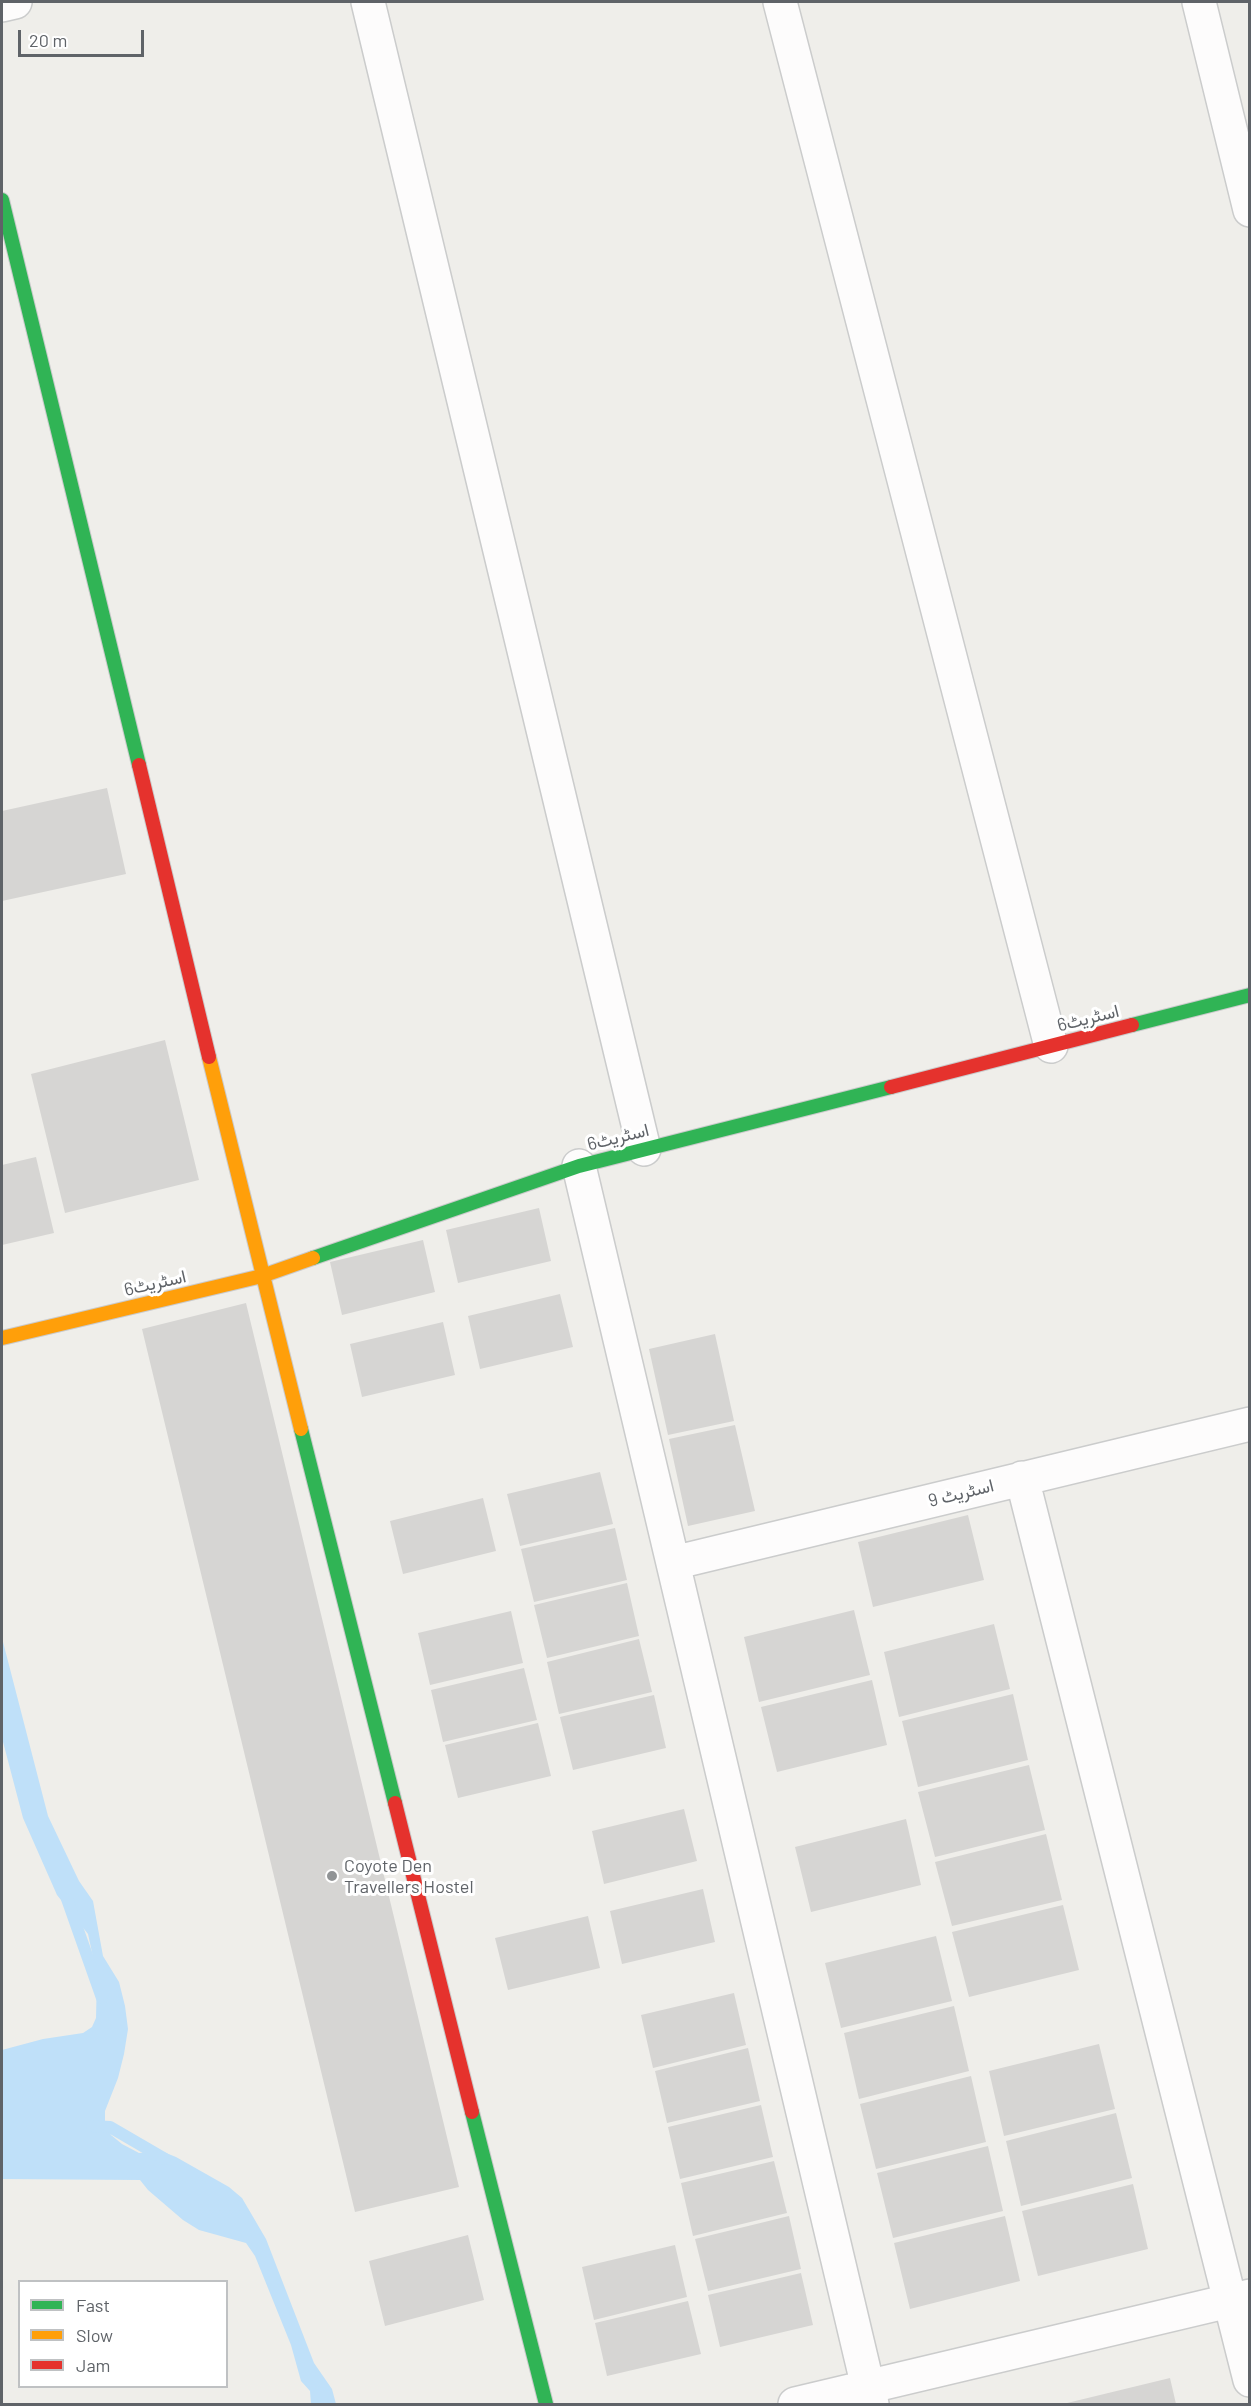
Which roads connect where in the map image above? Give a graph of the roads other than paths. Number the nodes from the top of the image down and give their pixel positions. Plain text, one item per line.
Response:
1 (15, 2) edge
2 (368, 2) edge
3 (780, 2) edge
4 (1199, 2) edge
5 (2, 5) edge
6 (2, 200) edge
7 (1250, 210) edge
8 (1250, 995) edge
9 (1051, 1046) junction
10 (644, 1149) junction
11 (579, 1166) junction
12 (262, 1276) junction
13 (2, 1338) edge
14 (1250, 1424) edge
15 (1022, 1479) junction
16 (673, 1563) junction
17 (1239, 2298) edge
18 (1250, 2380) edge
19 (869, 2396) edge
20 (546, 2404) edge
21 (795, 2404) edge

1 - 5 street
2 - 10 street
3 - 9 street
4 - 7 street
6 - 12 street
8 - 9 street, اسٹریٹ6
9 - 10 street, اسٹریٹ6
10 - 11 street, اسٹریٹ6
11 - 12 street, اسٹریٹ6
11 - 16 street
12 - 13 street, اسٹریٹ6
12 - 20 street
14 - 15 street, اسٹریٹ 9
15 - 16 street, اسٹریٹ 9
15 - 17 street
16 - 19 street
17 - 18 street
17 - 19 street
19 - 21 street

